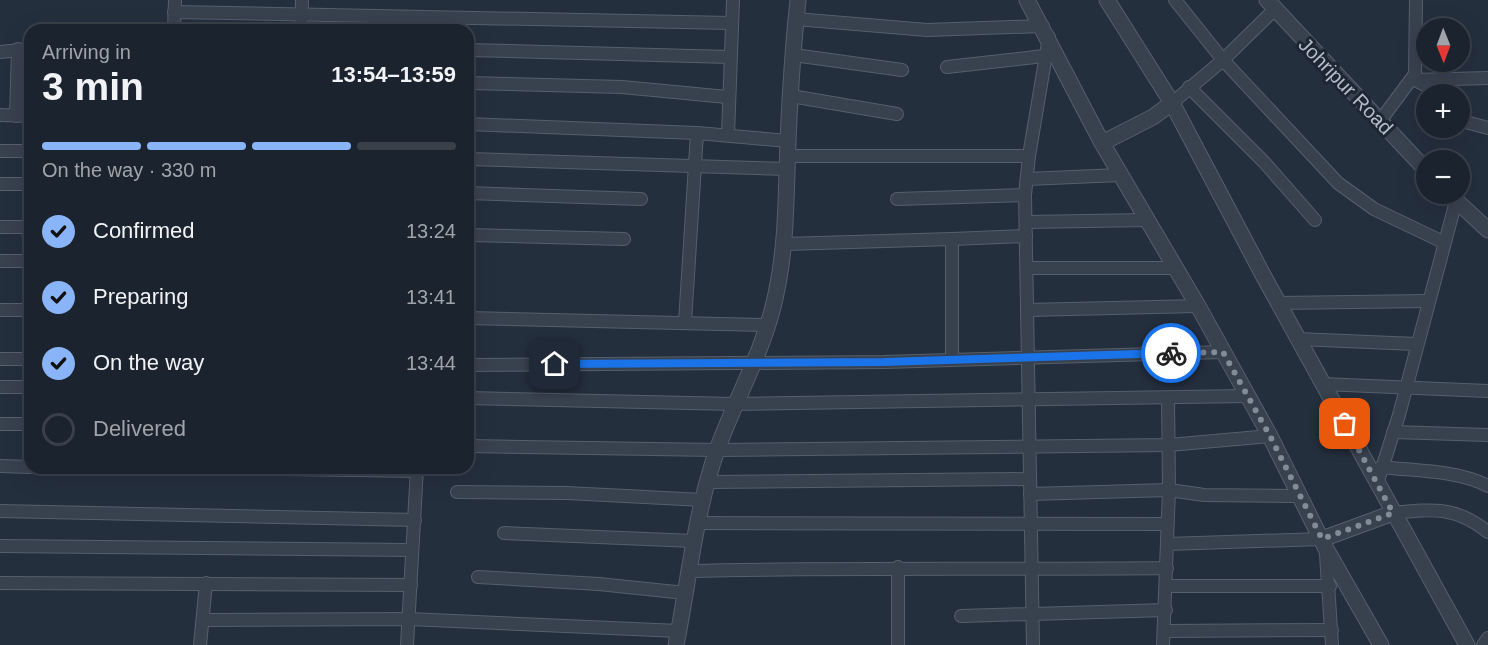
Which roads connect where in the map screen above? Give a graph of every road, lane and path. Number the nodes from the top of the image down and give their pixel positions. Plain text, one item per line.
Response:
1 (302, 0) edge
2 (733, 0) edge
3 (798, 0) edge
4 (1027, 0) edge
5 (1107, 0) edge
6 (1174, 0) edge
7 (1416, 0) edge
8 (1270, 5) edge
9 (174, 6) edge
10 (301, 15) junction
11 (796, 19) junction
12 (731, 23) junction
13 (174, 24) edge
14 (301, 24) edge
15 (429, 24) edge
16 (1046, 32) junction
17 (24, 49) edge
18 (474, 50) edge
19 (0, 52) edge
20 (794, 56) junction
21 (1044, 56) junction
22 (730, 57) junction
23 (1223, 60) junction
24 (947, 67) dead end
25 (902, 70) dead end
26 (1488, 78) edge
27 (1413, 80) junction
28 (24, 81) edge
29 (474, 83) edge
30 (1421, 84) edge
31 (1189, 87) junction
32 (791, 96) junction
33 (727, 97) junction
34 (1172, 103) junction
35 (897, 114) dead end
36 (0, 115) edge
37 (16, 116) junction
38 (24, 116) edge
39 (1380, 121) junction
40 (1470, 123) edge
41 (474, 124) edge
42 (1488, 128) edge
43 (697, 133) junction
44 (728, 135) junction
45 (1102, 143) junction
46 (0, 151) edge
47 (24, 151) edge
48 (788, 156) junction
49 (1029, 156) junction
50 (474, 159) edge
51 (1416, 159) edge
52 (696, 166) junction
53 (1120, 175) junction
54 (1027, 179) junction
55 (0, 184) edge
56 (24, 184) edge
57 (474, 193) edge
58 (1026, 195) junction
59 (641, 199) dead end
60 (897, 199) dead end
61 (1451, 204) edge
62 (1460, 204) edge
63 (1148, 220) junction
64 (1315, 220) dead end
65 (1026, 222) junction
66 (0, 227) edge
67 (24, 227) edge
68 (1488, 229) edge
69 (474, 235) edge
70 (1026, 236) junction
71 (624, 239) dead end
72 (952, 239) junction
73 (1443, 242) junction
74 (785, 244) junction
75 (0, 261) edge
76 (24, 261) edge
77 (1027, 268) junction
78 (1175, 268) junction
79 (1428, 301) junction
80 (1278, 303) junction
81 (1198, 306) junction
82 (0, 309) edge
83 (24, 310) edge
84 (1027, 310) junction
85 (474, 318) edge
86 (685, 322) junction
87 (769, 325) junction
88 (1298, 339) junction
89 (1416, 344) junction
90 (1223, 352) junction
91 (1028, 356) junction
92 (0, 358) edge
93 (24, 359) edge
94 (952, 360) junction
95 (755, 362) junction
96 (474, 365) edge
97 (1322, 384) junction
98 (0, 387) edge
99 (24, 387) edge
100 (1405, 387) junction
101 (1488, 390) edge
102 (1247, 396) junction
103 (474, 398) edge
104 (1168, 398) junction
105 (1029, 400) junction
106 (735, 404) junction
107 (0, 424) edge
108 (24, 424) edge
109 (1393, 432) junction
110 (1488, 435) edge
111 (1270, 436) junction
112 (1029, 444) junction
113 (1169, 445) junction
114 (474, 446) edge
115 (717, 450) junction
116 (0, 466) edge
117 (24, 467) edge
118 (1381, 467) junction
119 (417, 474) edge
120 (1029, 479) junction
121 (707, 482) junction
122 (1377, 484) junction
123 (1488, 486) edge
124 (1169, 490) junction
125 (457, 492) dead end
126 (1030, 494) junction
127 (1300, 496) junction
128 (703, 500) junction
129 (0, 512) edge
130 (1393, 513) junction
131 (415, 520) junction
132 (697, 523) junction
133 (1030, 524) junction
134 (1167, 524) junction
135 (1488, 532) edge
136 (504, 533) dead end
137 (1327, 540) junction
138 (694, 541) junction
139 (1167, 544) junction
140 (0, 546) edge
141 (412, 550) junction
142 (898, 567) junction
143 (1167, 568) junction
144 (1031, 570) junction
145 (689, 571) junction
146 (478, 577) dead end
147 (0, 583) edge
148 (206, 583) junction
149 (411, 585) junction
150 (1166, 586) junction
151 (1330, 586) junction
152 (685, 593) junction
153 (1166, 610) junction
154 (1032, 614) junction
155 (962, 616) dead end
156 (409, 619) junction
157 (203, 620) junction
158 (1332, 630) junction
159 (1164, 631) junction
160 (677, 638) edge
161 (1488, 638) edge
162 (200, 645) edge
163 (407, 645) edge
164 (897, 645) edge
165 (1033, 645) edge
166 (1162, 645) edge
167 (1332, 645) edge
168 (1381, 645) edge
169 (1467, 645) edge
170 (1483, 645) edge

1 - 10 street
2 - 12 street
3 - 11 street
4 - 16 street
5 - 34 street
6 - 23 street
7 - 27 street
8 - 23 street
8 - 39 street, Johripur Road
9 - 10 street
9 - 13 street
10 - 14 street
10 - 15 street
11 - 16 street
11 - 20 street
12 - 15 street
12 - 22 street
16 - 21 street
16 - 45 street
17 - 19 street
17 - 28 street
18 - 22 street
20 - 25 street
20 - 32 street
21 - 24 street
21 - 49 street
22 - 33 street
23 - 31 street
23 - 73 street
26 - 27 street
27 - 30 street
27 - 39 street
28 - 37 street
29 - 33 street
31 - 34 street
31 - 64 street
32 - 35 street
32 - 48 street
33 - 44 street
34 - 45 street
34 - 80 street
36 - 37 street
37 - 38 street
39 - 51 street, Johripur Road
40 - 42 street
41 - 43 street
43 - 44 street
43 - 52 street
44 - 48 street
45 - 53 street
46 - 47 street
48 - 49 street
48 - 52 street
48 - 74 street
49 - 54 street
50 - 52 street
52 - 86 street
53 - 54 street
53 - 63 street
54 - 58 street
55 - 56 street
57 - 59 street
58 - 60 street
58 - 65 street
61 - 73 street
62 - 68 street
63 - 65 street
63 - 78 street
65 - 70 street
66 - 67 street
69 - 71 street
70 - 72 street
70 - 77 street
72 - 74 street
72 - 94 street
73 - 79 street
74 - 87 street
75 - 76 street
77 - 78 street
77 - 84 street
78 - 81 street
79 - 80 street
79 - 89 street
80 - 88 street
81 - 84 street
81 - 90 street
82 - 83 street
84 - 91 street
85 - 86 street
86 - 87 street
87 - 95 street
88 - 89 street
88 - 97 street
89 - 100 street
90 - 91 street
90 - 102 street
91 - 94 street
91 - 105 street
92 - 93 street
94 - 95 street
95 - 96 street
95 - 106 street
97 - 100 street
97 - 122 street
98 - 99 street
100 - 101 street
100 - 109 street
102 - 104 street
102 - 111 street
103 - 106 street
104 - 105 street
104 - 113 street
105 - 106 street
105 - 112 street
106 - 115 street
107 - 108 street
109 - 110 street
109 - 118 street
111 - 113 street
111 - 127 street
112 - 113 street
112 - 115 street
112 - 120 street
113 - 124 street
114 - 115 street
115 - 121 street
116 - 117 street
118 - 122 street
118 - 123 street
119 - 131 street
120 - 121 street
120 - 126 street
121 - 128 street
122 - 130 street
124 - 126 street
124 - 127 street
124 - 134 street
125 - 128 street
126 - 133 street
127 - 137 street
128 - 132 street
129 - 131 street
130 - 135 street
130 - 137 street
130 - 169 street
131 - 141 street
132 - 133 street
132 - 138 street
133 - 134 street
133 - 144 street
134 - 139 street
136 - 138 street
137 - 139 street
137 - 151 street
137 - 168 street
138 - 145 street
139 - 143 street
140 - 141 street
141 - 149 street
142 - 144 street
142 - 145 street
142 - 164 street
143 - 144 street
143 - 150 street
144 - 154 street
145 - 152 street
146 - 152 street
147 - 148 street
148 - 149 street
148 - 157 street
149 - 156 street
150 - 151 street
150 - 153 street
151 - 158 street
152 - 160 street
153 - 154 street
153 - 159 street
154 - 155 street
154 - 165 street
156 - 157 street
156 - 160 street
156 - 163 street
157 - 162 street
158 - 159 street
158 - 167 street
159 - 166 street
161 - 170 street

